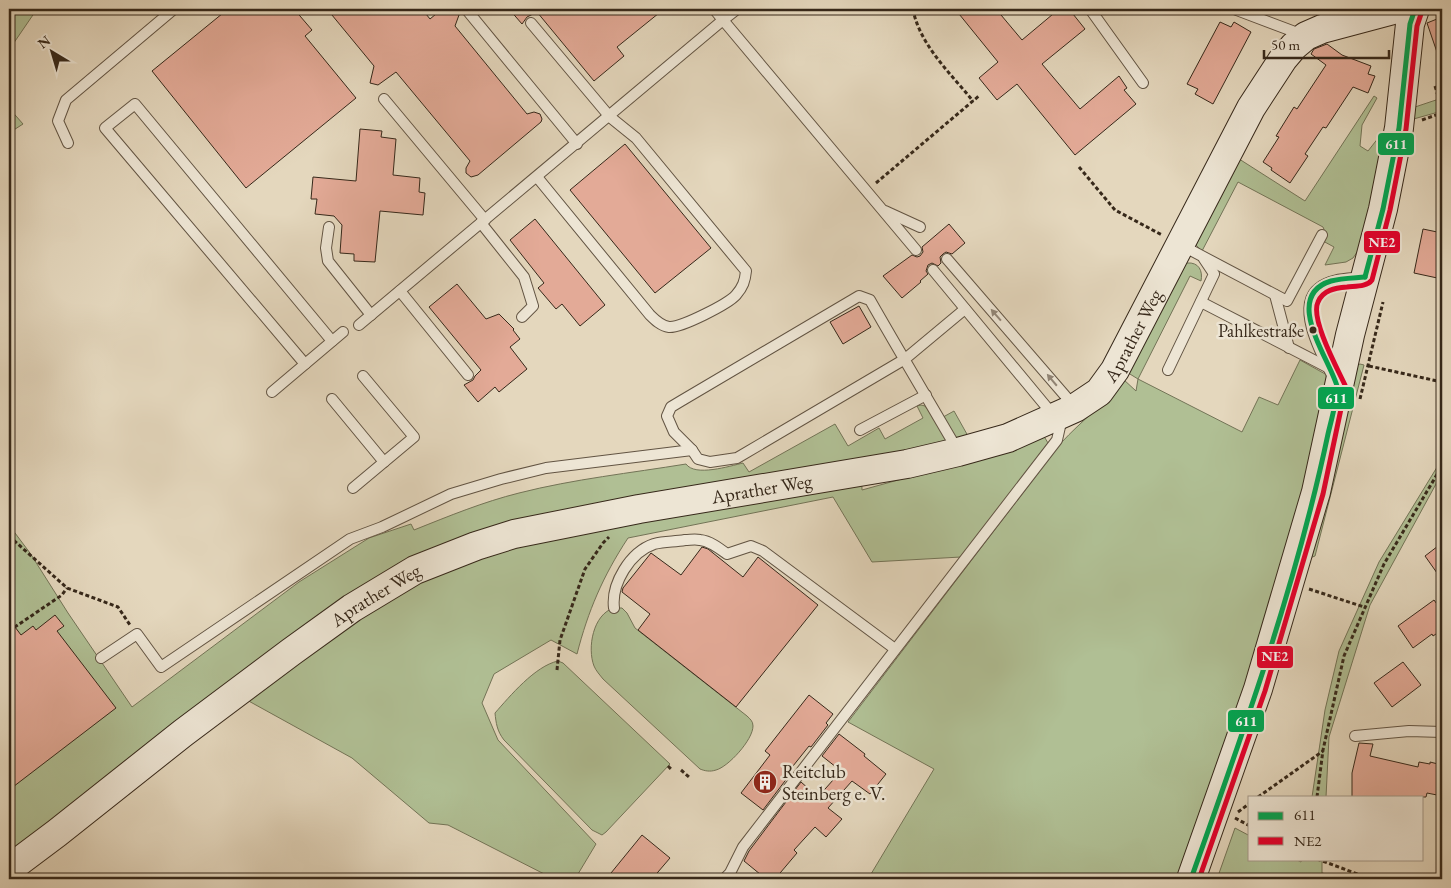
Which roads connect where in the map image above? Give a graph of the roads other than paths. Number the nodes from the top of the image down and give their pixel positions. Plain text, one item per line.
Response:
1 (466, 9) edge
2 (714, 9) edge
3 (737, 9) edge
4 (1090, 9) edge
5 (1234, 9) edge
6 (1397, 9) edge
7 (1415, 9) edge
8 (171, 10) edge
9 (723, 20) junction
10 (531, 23) dead end
11 (1306, 36) junction
12 (1142, 83) dead end
13 (384, 99) dead end
14 (610, 117) junction
15 (68, 143) dead end
16 (577, 144) junction
17 (537, 177) junction
18 (882, 209) junction
19 (483, 222) junction
20 (329, 227) dead end
21 (920, 227) dead end
22 (1322, 235) dead end
23 (916, 250) dead end
24 (1192, 252) junction
25 (947, 259) dead end
26 (933, 270) dead end
27 (958, 272) junction
28 (1365, 276) junction
29 (946, 285) junction
30 (400, 291) junction
31 (1275, 295) junction
32 (1201, 302) junction
33 (965, 309) junction
34 (371, 315) junction
35 (522, 317) dead end
36 (359, 325) dead end
37 (343, 332) dead end
38 (332, 340) junction
39 (1289, 348) junction
40 (905, 360) junction
41 (305, 364) junction
42 (1168, 370) dead end
43 (363, 376) dead end
44 (468, 376) dead end
45 (1333, 378) junction
46 (272, 392) dead end
47 (926, 395) junction
48 (332, 399) dead end
49 (1064, 413) junction
50 (860, 430) dead end
51 (692, 450) junction
52 (958, 452) junction
53 (384, 462) junction
54 (352, 488) dead end
55 (614, 608) dead end
56 (895, 649) junction
57 (101, 658) dead end
58 (1442, 732) edge
59 (1355, 736) dead end
60 (9, 869) edge
61 (724, 879) edge
62 (1191, 879) edge

1 - 16 lane
2 - 9 lane
3 - 9 lane
4 - 12 lane
5 - 11 lane
6 - 11 street, Aprather Weg
7 - 28 street
8 - 15 lane
9 - 14 lane
9 - 18 lane
10 - 14 lane
11 - 24 street, Aprather Weg
13 - 19 lane
14 - 16 lane
14 - 17 lane
16 - 17 lane
17 - 19 lane
18 - 21 lane
18 - 23 lane
19 - 30 lane
19 - 35 lane
20 - 34 lane
22 - 31 lane
24 - 31 lane
24 - 32 lane
24 - 49 street, Aprather Weg
25 - 27 lane
26 - 29 lane
27 - 29 lane
49 -> 27 lane
28 - 45 street
28 - 45 lane
29 - 33 lane
30 - 34 lane
30 - 44 lane
31 - 39 lane
32 - 39 lane
32 - 42 lane
33 - 40 lane
33 - 49 lane
34 - 36 lane
37 - 38 lane
38 - 41 lane
38 - 41 lane
39 - 45 lane
40 - 47 lane
40 - 51 lane
40 - 51 lane
41 - 46 lane
43 - 53 lane
45 - 62 street
47 - 50 lane
47 - 52 lane
48 - 53 lane
49 - 52 street, Aprather Weg
49 - 56 lane
51 - 57 lane
52 - 60 street, Aprather Weg
53 - 54 lane
55 - 56 lane
56 - 61 lane
58 - 59 lane

